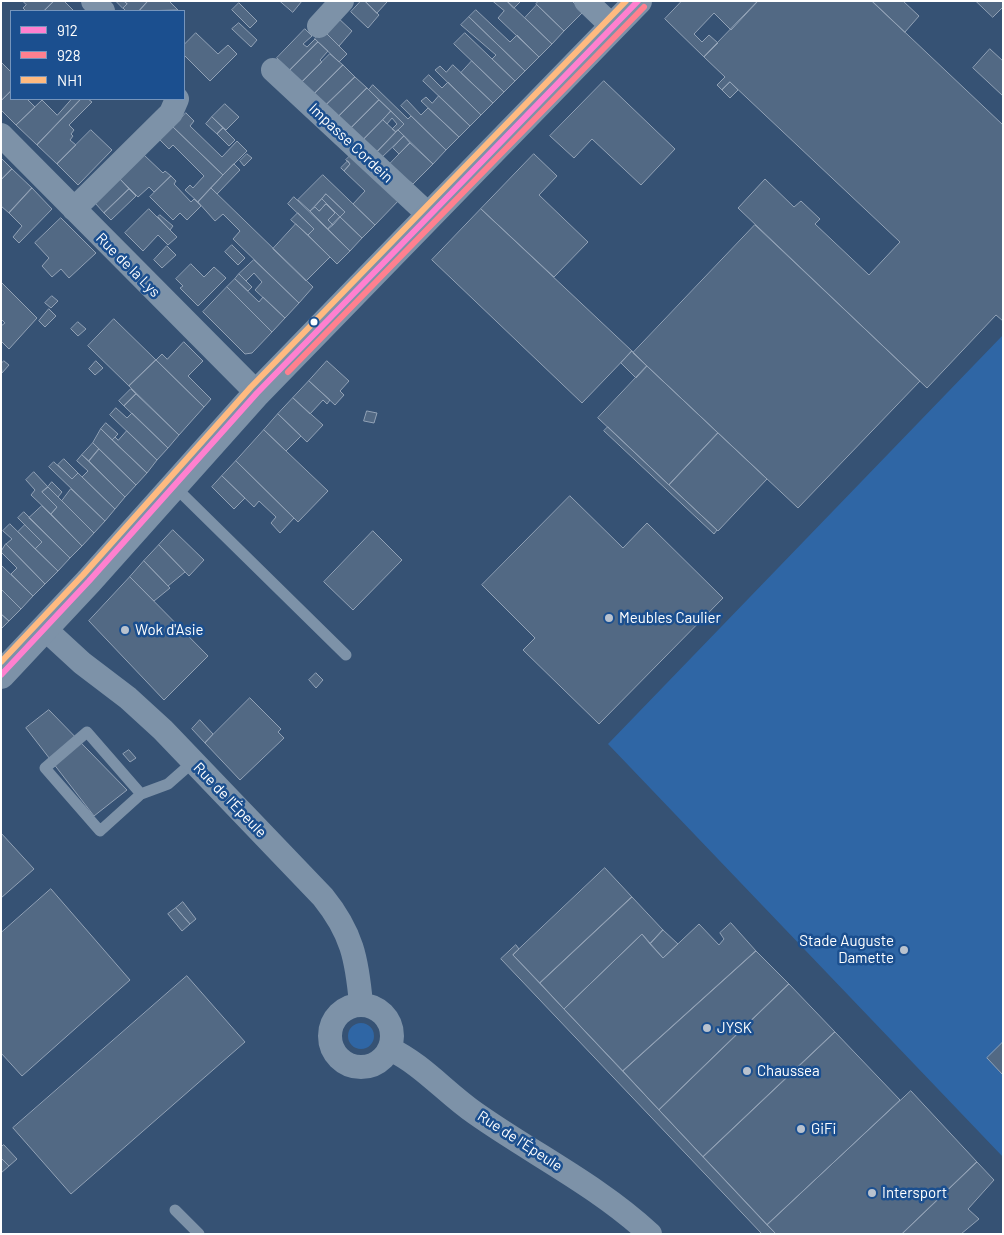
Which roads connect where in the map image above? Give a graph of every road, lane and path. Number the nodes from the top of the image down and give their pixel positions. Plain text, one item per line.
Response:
1 (93, 1) edge
2 (342, 1) edge
3 (586, 1) edge
4 (638, 1) edge
5 (102, 10) edge
6 (319, 26) dead end
7 (613, 27) junction
8 (273, 70) dead end
9 (177, 100) edge
10 (1, 135) edge
11 (74, 209) junction
12 (430, 216) junction
13 (257, 393) junction
14 (174, 486) junction
15 (46, 629) junction
16 (346, 655) dead end
17 (1, 675) edge
18 (193, 762) junction
19 (141, 794) junction
20 (361, 1004) junction
21 (390, 1049) junction
22 (174, 1210) dead end
23 (199, 1234) edge
24 (650, 1234) edge

1 - 5 street
2 - 6 street
3 - 7 street
4 - 7 street
7 - 12 street
8 - 12 street, Impasse Cordein
9 - 11 street
10 - 11 street, Rue de la Lys
11 - 13 street, Rue de la Lys
12 - 13 street
13 - 14 street
14 - 15 street
14 - 16 lane
15 - 17 street
15 - 18 street, Rue de l'Épeule
18 - 19 lane
18 - 20 street, Rue de l'Épeule
19 - 19 lane
20 - 21 street
20 - 21 street
21 - 24 street, Rue de l'Épeule
22 - 23 lane

